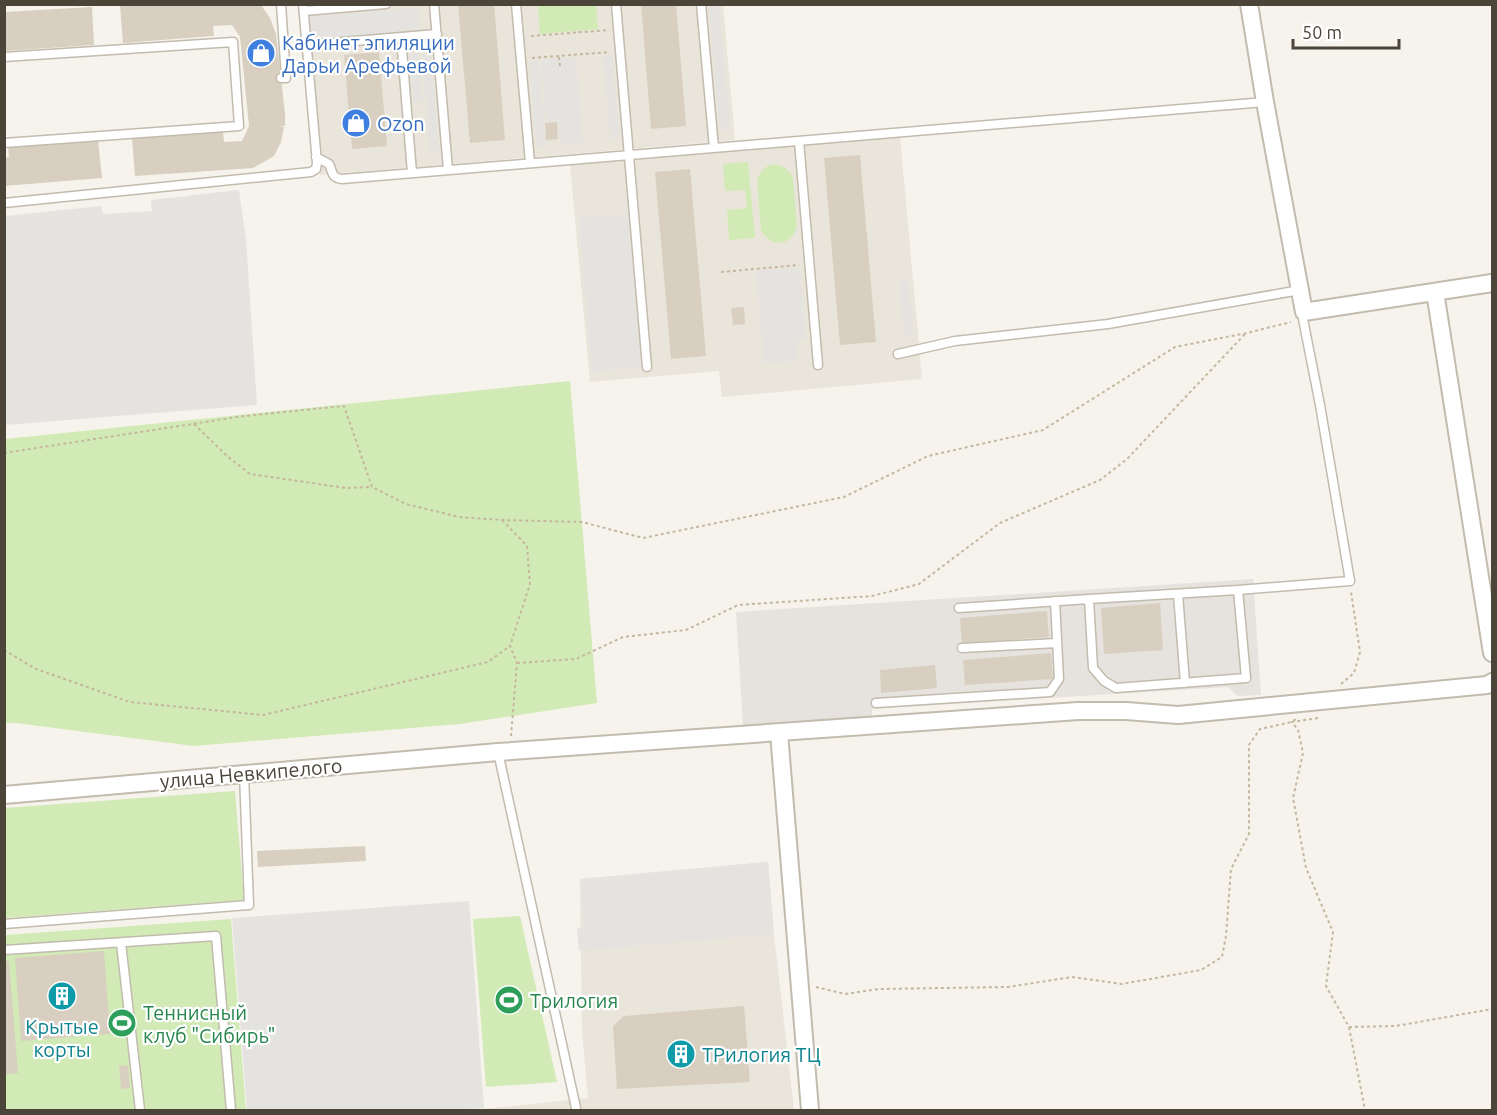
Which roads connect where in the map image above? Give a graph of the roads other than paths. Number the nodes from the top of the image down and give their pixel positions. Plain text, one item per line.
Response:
1 (281, 4) edge
2 (386, 4) edge
3 (434, 4) edge
4 (516, 4) edge
5 (616, 4) edge
6 (701, 4) edge
7 (1249, 4) edge
8 (303, 8) edge
9 (437, 34) junction
10 (401, 37) junction
11 (307, 45) junction
12 (4, 57) edge
13 (281, 78) dead end
14 (1265, 102) junction
15 (799, 141) junction
16 (4, 142) edge
17 (714, 148) junction
18 (629, 155) junction
19 (316, 157) junction
20 (530, 163) junction
21 (448, 170) junction
22 (412, 173) junction
23 (4, 203) edge
24 (1492, 283) edge
25 (1300, 290) junction
26 (1435, 292) junction
27 (1303, 315) junction
28 (898, 354) dead end
29 (818, 365) dead end
30 (647, 367) dead end
31 (1238, 590) junction
32 (1178, 594) junction
33 (1089, 598) junction
34 (1055, 601) junction
35 (959, 608) dead end
36 (1057, 643) junction
37 (962, 648) dead end
38 (1492, 653) edge
39 (1492, 682) edge
40 (1185, 683) junction
41 (876, 703) dead end
42 (779, 733) junction
43 (498, 752) junction
44 (244, 774) junction
45 (4, 795) edge
46 (4, 924) edge
47 (122, 943) junction
48 (4, 951) edge
49 (576, 1108) dead end
50 (140, 1110) edge
51 (231, 1110) edge
52 (810, 1110) edge

1 - 13 lane
2 - 8 lane
3 - 9 lane
4 - 20 lane
5 - 18 lane
6 - 17 lane
7 - 14 street
8 - 11 lane
9 - 10 lane
9 - 21 lane
10 - 11 lane
10 - 22 lane
11 - 19 lane
12 - 16 lane
14 - 15 lane
14 - 25 street
15 - 17 lane
15 - 29 lane
17 - 18 lane
18 - 20 lane
18 - 30 lane
19 - 22 lane
19 - 23 lane
20 - 21 lane
21 - 22 lane
24 - 26 street
25 - 27 street
25 - 28 lane
26 - 27 street
26 - 38 street
27 - 31 lane
31 - 32 lane
31 - 40 lane
32 - 33 lane
32 - 40 lane
33 - 34 lane
33 - 40 lane
34 - 35 lane
34 - 36 lane
36 - 37 lane
36 - 41 lane
39 - 42 street, улица Невкипелого
42 - 43 street, улица Невкипелого
42 - 52 street
43 - 44 street, улица Невкипелого
43 - 49 lane
44 - 45 street, улица Невкипелого
44 - 46 lane
47 - 48 lane
47 - 50 lane
47 - 51 lane

